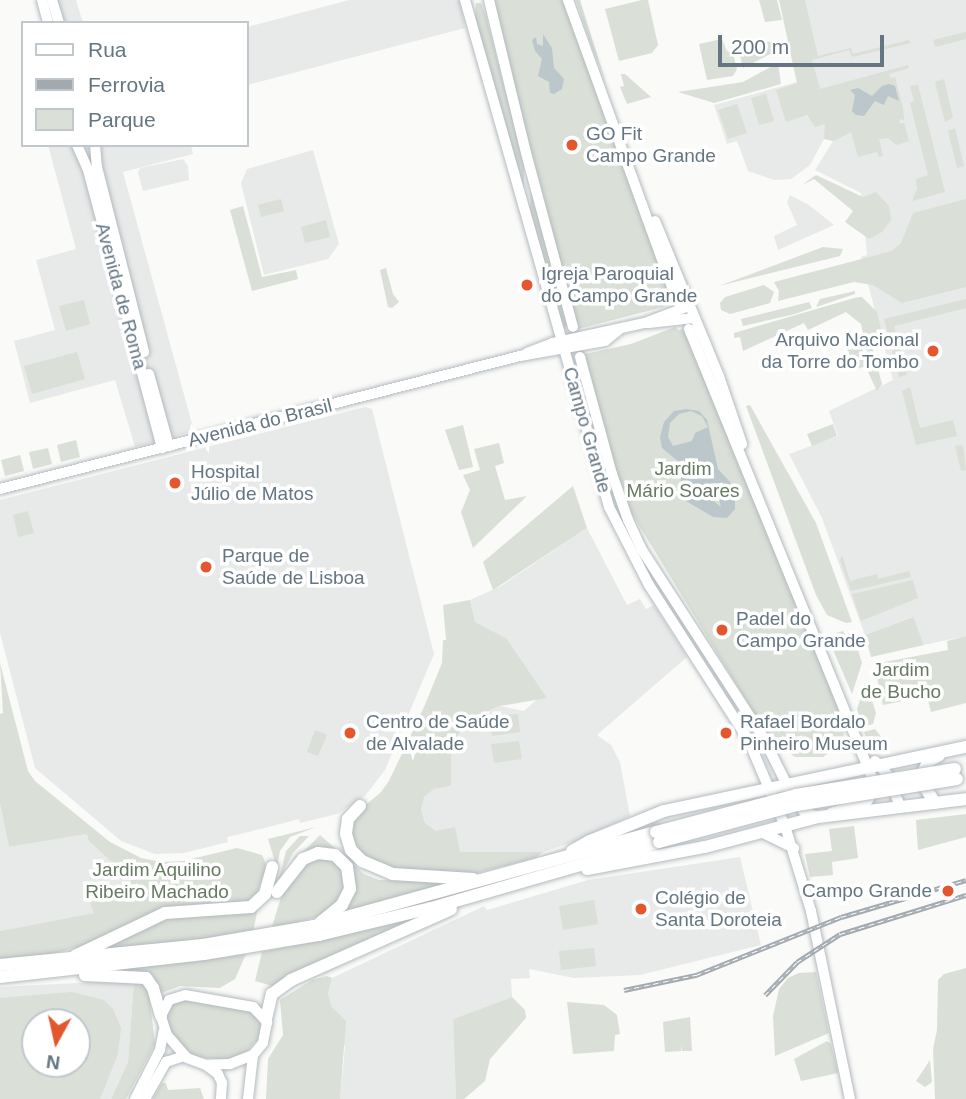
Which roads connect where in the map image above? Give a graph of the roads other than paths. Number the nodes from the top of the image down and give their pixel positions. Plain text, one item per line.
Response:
1 (43, 0) edge
2 (52, 0) edge
3 (465, 0) edge
4 (474, 0) edge
5 (482, 0) edge
6 (568, 0) edge
7 (489, 5) edge
8 (470, 14) junction
9 (48, 21) edge
10 (58, 21) edge
11 (78, 147) edge
12 (95, 147) edge
13 (526, 153) junction
14 (636, 185) junction
15 (526, 219) junction
16 (109, 235) junction
17 (677, 301) dead end
18 (689, 306) junction
19 (645, 323) junction
20 (691, 323) junction
21 (573, 327) dead end
22 (563, 346) junction
23 (580, 357) dead end
24 (156, 428) junction
25 (166, 447) junction
26 (148, 451) junction
27 (594, 456) junction
28 (0, 489) edge
29 (628, 520) junction
30 (686, 621) junction
31 (705, 668) junction
32 (966, 747) edge
33 (946, 752) junction
34 (760, 765) junction
35 (875, 767) junction
36 (961, 773) edge
37 (786, 783) junction
38 (769, 786) junction
39 (745, 792) junction
40 (965, 799) edge
41 (935, 803) junction
42 (360, 806) dead end
43 (900, 807) junction
44 (822, 817) junction
45 (785, 826) junction
46 (761, 832) junction
47 (793, 848) junction
48 (559, 865) junction
49 (272, 866) dead end
50 (484, 880) junction
51 (277, 892) dead end
52 (483, 893) junction
53 (314, 926) junction
54 (268, 940) junction
55 (250, 943) junction
56 (70, 959) junction
57 (0, 965) edge
58 (25, 975) junction
59 (0, 977) edge
60 (161, 1016) junction
61 (266, 1019) junction
62 (164, 1030) junction
63 (253, 1055) junction
64 (185, 1056) junction
65 (206, 1065) junction
66 (135, 1099) edge
67 (145, 1099) edge
68 (221, 1099) edge
69 (248, 1099) edge
70 (850, 1099) edge

1 - 9 main road
2 - 10 main road
3 - 8 main road, Campo Grande
4 - 8 main road
5 - 7 main road
6 - 14 main road
7 - 13 main road
8 - 15 main road, Campo Grande
11 - 16 main road, Avenida de Roma
12 - 16 main road, Avenida de Roma
13 - 15 main road
13 - 21 main road
14 - 17 main road
14 - 18 main road
15 - 22 main road, Campo Grande
16 - 24 main road, Avenida de Roma
16 - 25 main road, Avenida de Roma
18 - 19 main road
18 - 20 main road
19 - 20 main road
19 - 22 main road, Avenida do Brasil
20 - 35 main road
22 - 25 main road, Avenida do Brasil
22 - 27 main road, Campo Grande
23 - 29 main road, Campo Grande
24 - 25 main road, Avenida de Roma
24 - 26 main road
25 - 26 main road, Avenida do Brasil
26 - 28 main road, Avenida do Brasil
27 - 29 main road
27 - 31 main road, Campo Grande
29 - 30 main road, Campo Grande
30 - 31 main road
30 - 37 main road, Campo Grande
31 - 34 main road, Campo Grande
32 - 33 highway
33 - 35 highway
33 - 41 highway
34 - 38 main road, Campo Grande
34 - 39 main road
35 - 37 highway
35 - 43 main road
35 - 44 main road
36 - 48 highway, bridge
37 - 38 highway
37 - 44 main road, Campo Grande
38 - 39 highway
38 - 45 main road, Campo Grande
39 - 48 highway
40 - 41 highway
41 - 43 highway
42 - 50 highway
43 - 44 highway
44 - 45 highway
45 - 46 highway
45 - 47 main road
46 - 47 main road
46 - 48 highway
47 - 70 main road
48 - 50 highway
48 - 52 highway
49 - 56 highway
50 - 53 highway
51 - 53 highway
52 - 54 highway
52 - 61 highway
53 - 54 highway
54 - 55 highway
55 - 56 highway
55 - 58 highway
56 - 57 highway
58 - 59 highway
58 - 60 highway
60 - 61 main road
60 - 62 main road
61 - 63 main road
62 - 64 main road
62 - 66 main road
63 - 65 main road
63 - 69 main road
64 - 65 main road
64 - 67 main road
65 - 68 main road

